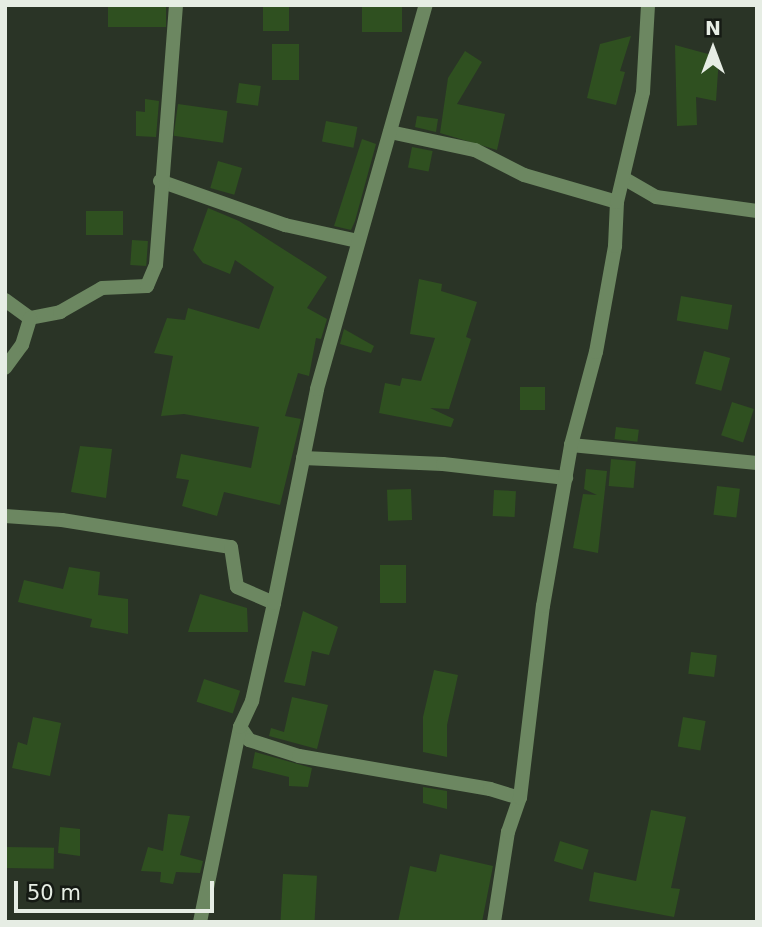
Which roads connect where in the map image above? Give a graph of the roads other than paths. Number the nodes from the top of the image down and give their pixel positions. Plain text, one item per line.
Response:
1 (176, 5) edge
2 (426, 5) edge
3 (648, 5) edge
4 (390, 132) junction
5 (625, 179) junction
6 (160, 181) junction
7 (617, 202) junction
8 (757, 211) edge
9 (358, 242) junction
10 (5, 300) edge
11 (30, 317) junction
12 (5, 368) edge
13 (571, 445) junction
14 (303, 458) junction
15 (757, 463) edge
16 (566, 478) junction
17 (5, 516) edge
18 (274, 603) junction
19 (240, 727) junction
20 (520, 798) junction
21 (200, 922) edge
22 (494, 922) edge

1 - 6 street
2 - 4 street
3 - 5 street
4 - 7 street
4 - 9 street
5 - 7 street
5 - 8 street
6 - 9 street
6 - 11 street
7 - 13 street
9 - 14 street
10 - 11 street
11 - 12 street
13 - 15 street
13 - 16 street
14 - 16 street
14 - 18 street
16 - 20 street
17 - 18 street
18 - 19 street
19 - 20 street
19 - 21 street
20 - 22 street

